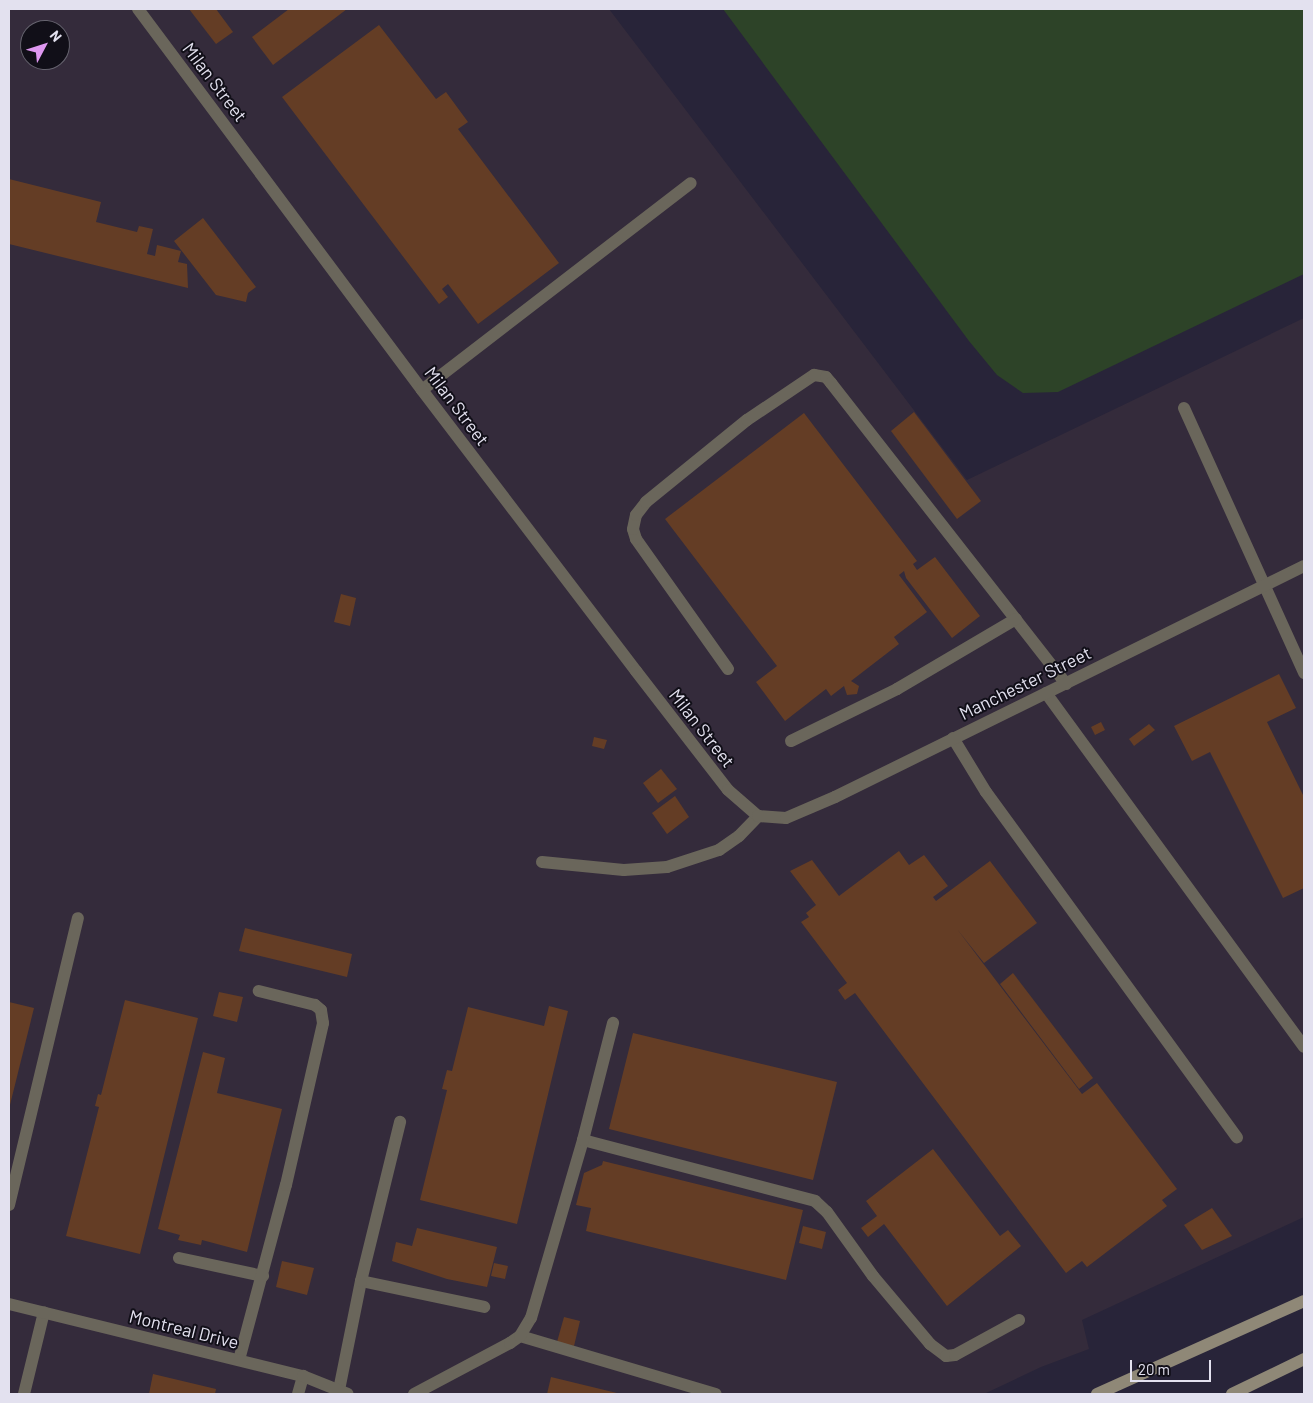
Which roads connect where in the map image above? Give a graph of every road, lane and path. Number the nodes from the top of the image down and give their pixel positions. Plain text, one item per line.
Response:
1 (138, 9) edge
2 (691, 183) dead end
3 (422, 390) junction
4 (1184, 408) dead end
5 (1304, 566) edge
6 (1264, 586) junction
7 (1016, 619) junction
8 (728, 669) dead end
9 (1304, 673) edge
10 (1066, 684) junction
11 (1046, 693) junction
12 (953, 738) junction
13 (792, 741) dead end
14 (758, 816) junction
15 (542, 862) dead end
16 (78, 918) dead end
17 (259, 991) dead end
18 (612, 1023) dead end
19 (1304, 1047) edge
20 (400, 1122) dead end
21 (1236, 1138) dead end
22 (583, 1140) junction
23 (9, 1205) edge
24 (179, 1258) dead end
25 (263, 1276) junction
26 (361, 1281) junction
27 (1304, 1301) edge
28 (9, 1304) edge
29 (484, 1307) dead end
30 (44, 1312) junction
31 (1019, 1320) dead end
32 (520, 1336) junction
33 (1304, 1359) edge
34 (239, 1360) junction
35 (303, 1376) junction
36 (344, 1392) edge
37 (24, 1394) edge
38 (298, 1394) edge
39 (416, 1394) edge
40 (716, 1394) edge
41 (1097, 1394) edge
42 (1232, 1394) edge

1 - 3 street, Milan Street
2 - 3 street
3 - 14 street, Milan Street
4 - 6 street
5 - 6 street, Manchester Street
6 - 9 street
6 - 10 street, Manchester Street
7 - 8 street
7 - 10 street
7 - 13 street
10 - 11 street, Manchester Street
11 - 12 street, Manchester Street
11 - 19 street
12 - 14 street, Manchester Street
12 - 21 street
14 - 15 street
16 - 23 street
17 - 25 street
18 - 22 street
20 - 26 street
22 - 31 street
22 - 32 street
24 - 25 street
25 - 34 street
26 - 29 street
26 - 36 street
27 - 41 main road
28 - 30 street, Montreal Drive
30 - 34 street, Montreal Drive
30 - 37 street
32 - 39 street
32 - 40 street
33 - 42 main road
34 - 35 street, Montreal Drive
35 - 36 street, Montreal Drive
35 - 38 street

